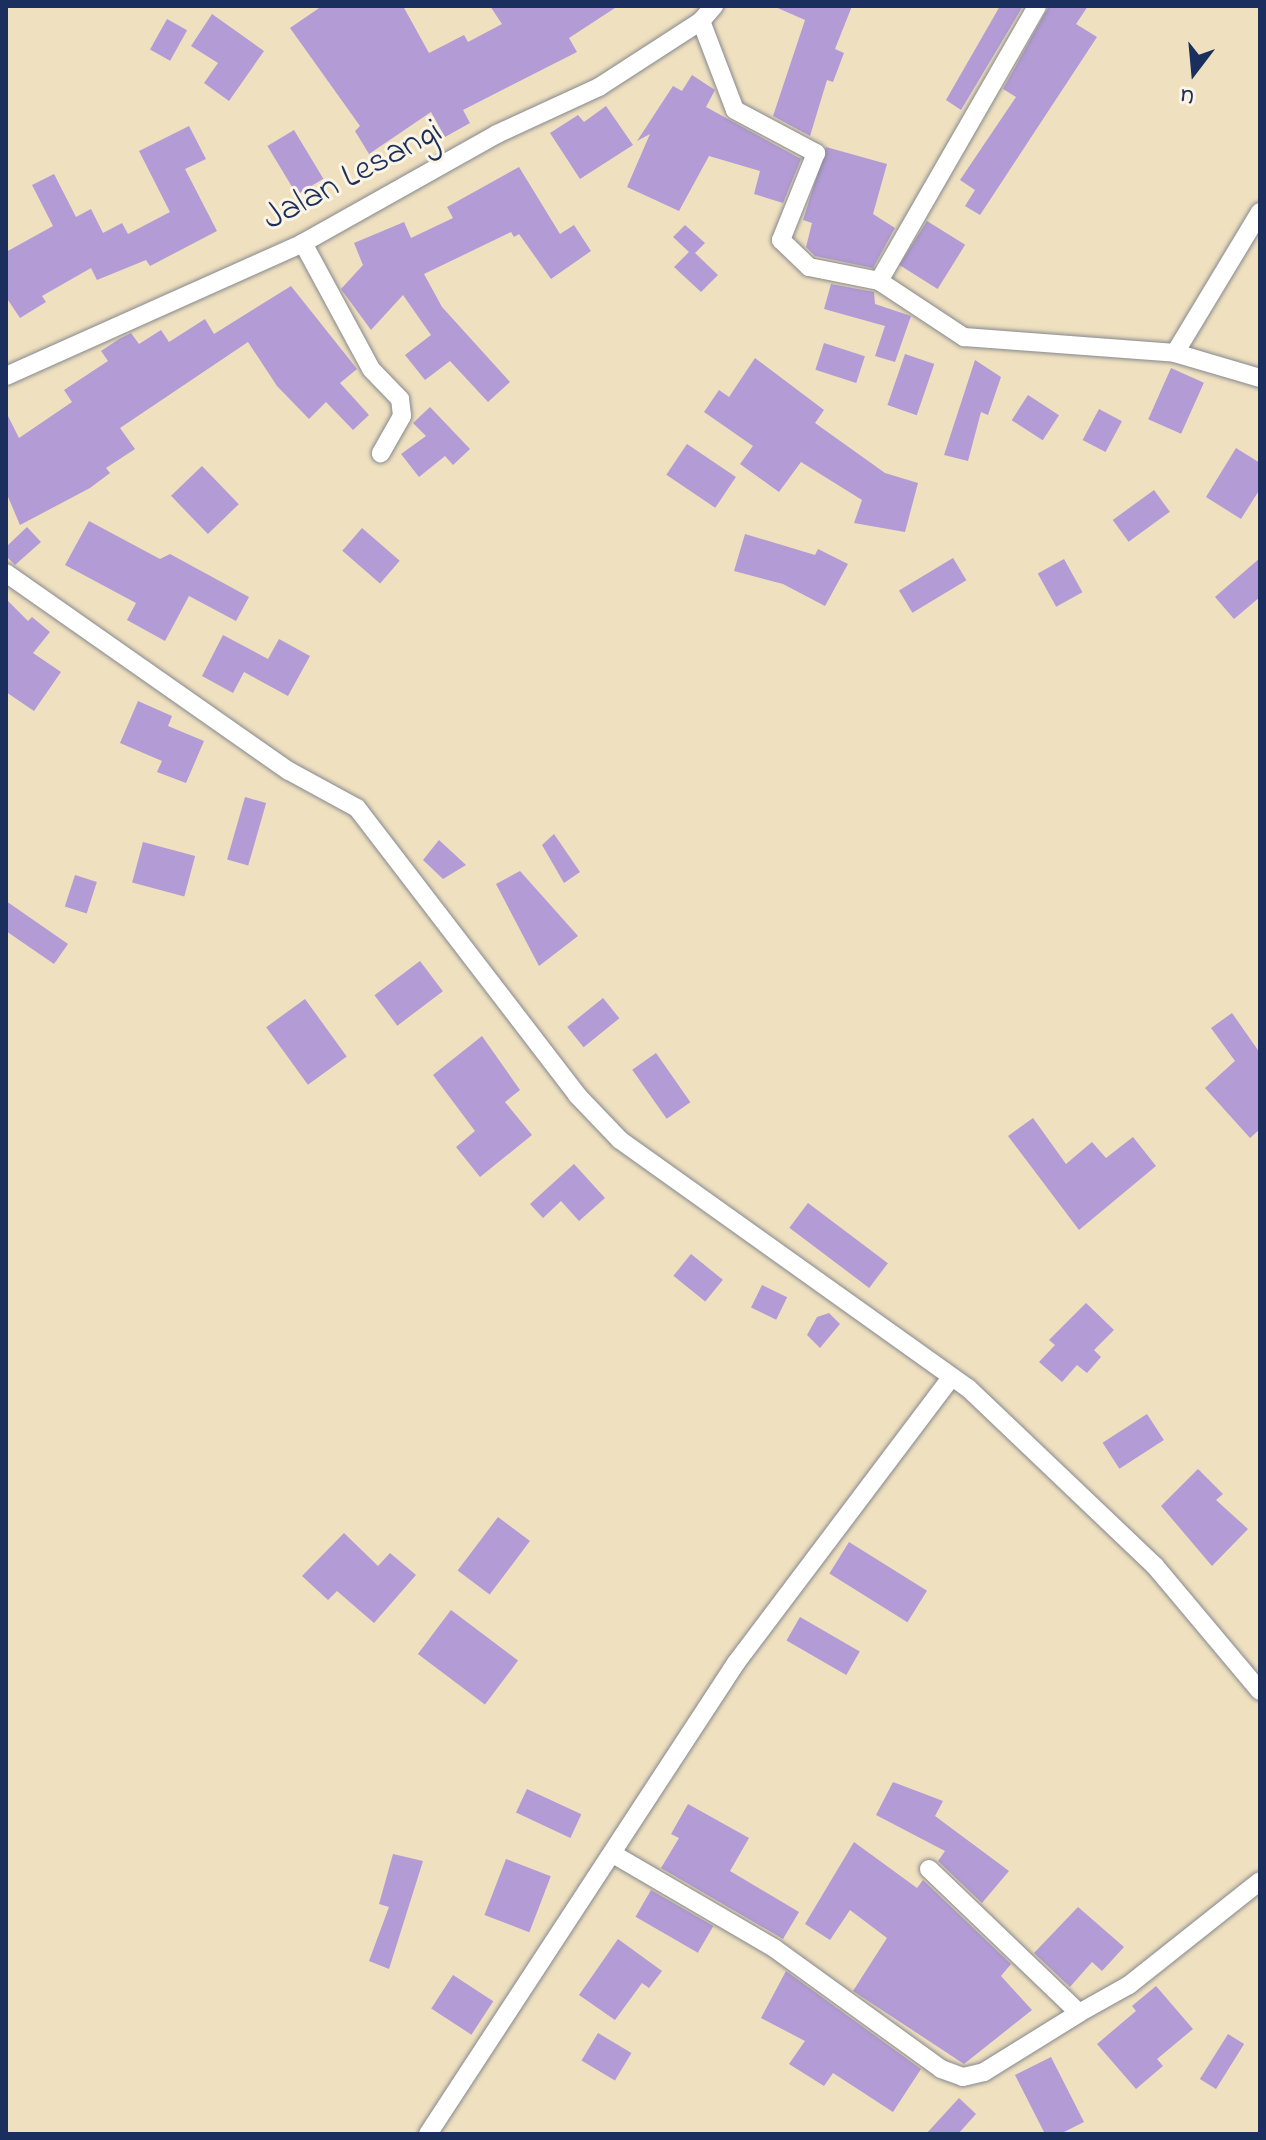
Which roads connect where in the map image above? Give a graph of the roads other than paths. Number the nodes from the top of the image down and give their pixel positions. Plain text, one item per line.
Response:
1 (714, 6) edge
2 (1037, 6) edge
3 (701, 21) junction
4 (1260, 212) edge
5 (303, 243) junction
6 (879, 281) junction
7 (1175, 353) junction
8 (6, 376) edge
9 (1260, 378) edge
10 (381, 453) dead end
11 (6, 573) edge
12 (950, 1379) junction
13 (1260, 1691) edge
14 (613, 1854) junction
15 (929, 1869) dead end
16 (1260, 1881) edge
17 (1079, 2013) junction
18 (428, 2134) edge

1 - 3 street, Jalan Lesangi
2 - 6 street
3 - 5 street, Jalan Lesangi
3 - 6 street
4 - 7 street
5 - 8 street, Jalan Lesangi
5 - 10 street
6 - 7 street
7 - 9 street
11 - 12 street
12 - 13 street
12 - 14 street
14 - 17 street
14 - 18 street
15 - 17 street
16 - 17 street

